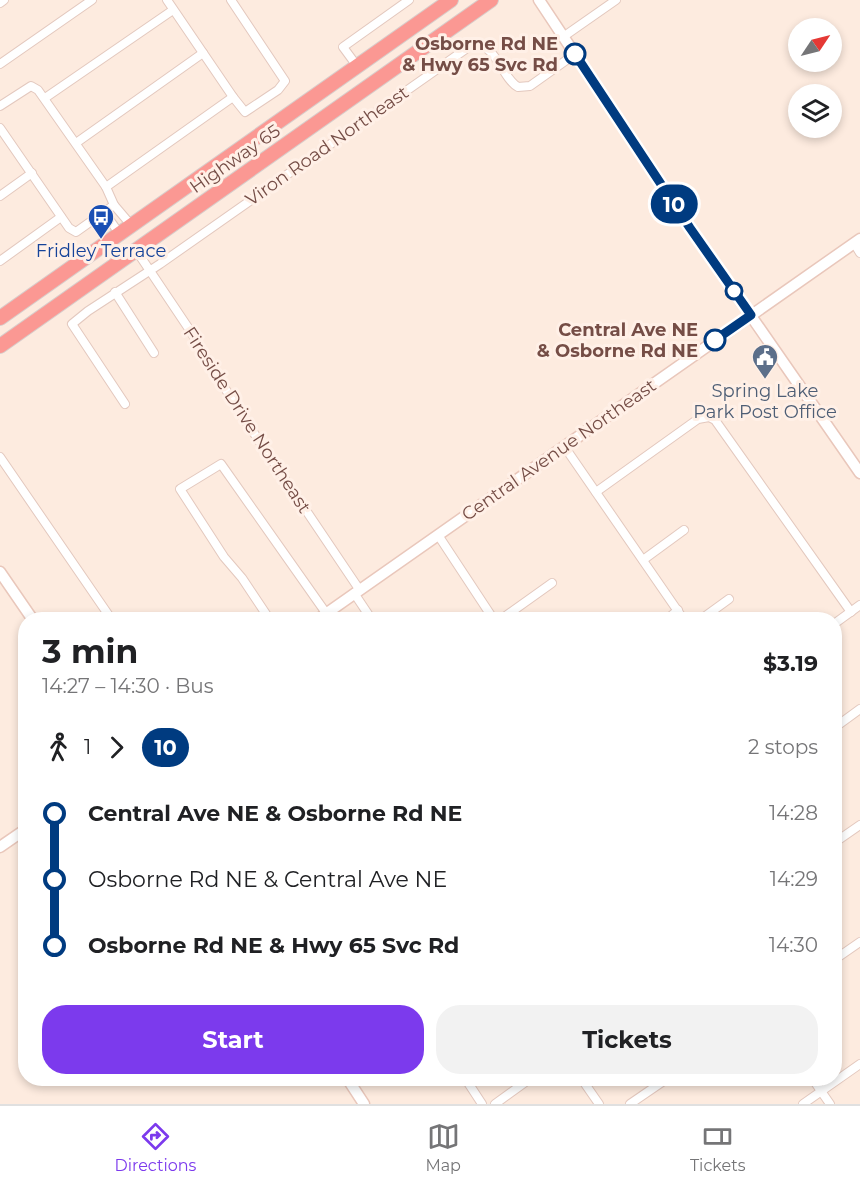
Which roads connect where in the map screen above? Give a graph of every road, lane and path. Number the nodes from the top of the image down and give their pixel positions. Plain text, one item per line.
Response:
1 (4, 0) edge
2 (92, 0) edge
3 (167, 0) edge
4 (231, 0) edge
5 (409, 0) edge
6 (451, 0) edge
7 (490, 0) edge
8 (539, 0) edge
9 (616, 0) edge
10 (0, 3) edge
11 (173, 10) junction
12 (563, 37) junction
13 (203, 53) junction
14 (575, 54) junction
15 (0, 64) edge
16 (357, 66) junction
17 (233, 97) junction
18 (45, 98) junction
19 (0, 105) edge
20 (1, 131) edge
21 (76, 143) junction
22 (32, 173) junction
23 (106, 187) junction
24 (0, 196) edge
25 (114, 205) junction
26 (104, 213) junction
27 (61, 217) junction
28 (131, 225) junction
29 (119, 233) junction
30 (858, 245) edge
31 (136, 250) junction
32 (0, 261) edge
33 (150, 271) junction
34 (116, 292) junction
35 (751, 315) junction
36 (0, 318) edge
37 (0, 346) edge
38 (154, 353) dead end
39 (125, 404) dead end
40 (564, 446) junction
41 (0, 457) edge
42 (860, 473) edge
43 (596, 492) junction
44 (684, 530) dead end
45 (438, 535) junction
46 (643, 560) junction
47 (0, 572) edge
48 (552, 583) dead end
49 (357, 591) junction
50 (729, 599) dead end
51 (860, 605) edge
52 (678, 610) joint
53 (28, 612) edge
54 (107, 612) edge
55 (265, 612) edge
56 (318, 612) edge
57 (327, 612) edge
58 (368, 612) edge
59 (490, 612) edge
60 (511, 612) edge
61 (676, 612) edge
62 (711, 612) edge
63 (851, 612) junction
64 (842, 618) edge
65 (860, 709) edge
66 (842, 722) edge
67 (860, 825) edge
68 (18, 835) edge
69 (842, 837) edge
70 (0, 847) edge
71 (860, 942) edge
72 (842, 954) edge
73 (860, 1064) edge
74 (842, 1077) edge
75 (352, 1086) edge
76 (471, 1086) edge
77 (520, 1086) edge
78 (587, 1086) edge
79 (656, 1086) edge
80 (817, 1086) edge
81 (829, 1086) edge
82 (821, 1092) junction
83 (364, 1104) edge
84 (483, 1104) edge
85 (495, 1104) edge
86 (599, 1104) edge
87 (630, 1104) edge
88 (803, 1104) edge
89 (830, 1104) edge

1 - 10 street
2 - 15 street
3 - 11 street
4 - 17 street
5 - 16 street
6 - 16 highway, Highway 65
7 - 31 highway, Highway 65
8 - 12 street
9 - 12 street
11 - 13 street
11 - 18 street
12 - 14 street
13 - 17 street
13 - 21 street
14 - 33 street, Viron Road Northeast
14 - 35 street
16 - 28 highway, Highway 65
17 - 23 street
18 - 19 street
18 - 21 street
20 - 22 street
21 - 23 street
22 - 24 street
22 - 27 street
23 - 25 street
25 - 26 street
25 - 28 street
26 - 27 street
26 - 29 street
27 - 32 street
28 - 29 highway, Highway 65
29 - 36 highway, Highway 65
30 - 35 street, Central Avenue Northeast
31 - 33 street, Fireside Drive Northeast
31 - 37 highway, Highway 65
33 - 34 street, Viron Road Northeast
33 - 49 street, Fireside Drive Northeast
34 - 38 street
34 - 39 street, Viron Road Northeast
35 - 40 street, Central Avenue Northeast
35 - 42 street
40 - 43 street
40 - 45 street, Central Avenue Northeast
41 - 54 street
43 - 46 street
43 - 63 street
44 - 46 street
45 - 49 street, Central Avenue Northeast
45 - 59 street
46 - 52 street
47 - 53 street
48 - 60 street
49 - 57 street, Central Avenue Northeast
49 - 58 street, Fireside Drive Northeast
50 - 62 street
51 - 63 street
52 - 61 street
55 - 56 street
63 - 64 street
65 - 66 street
67 - 69 street
68 - 70 street
71 - 72 street
73 - 74 street
75 - 83 street
76 - 84 street
77 - 85 street
78 - 86 street
79 - 87 street
80 - 82 street
81 - 82 street
82 - 88 street
82 - 89 street

